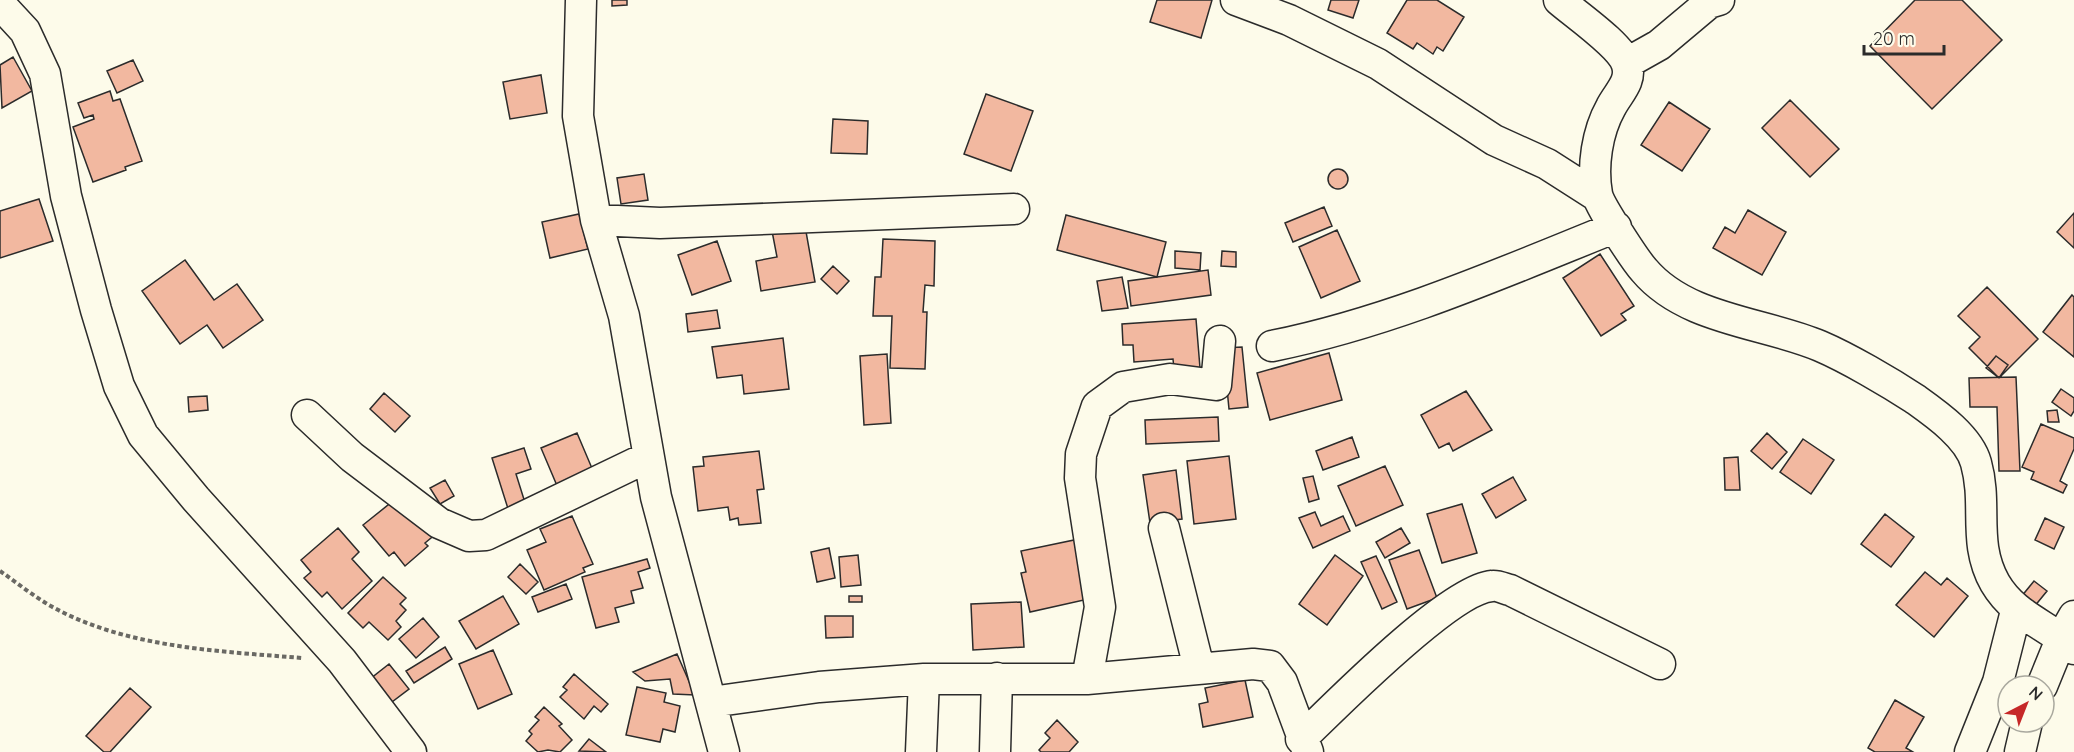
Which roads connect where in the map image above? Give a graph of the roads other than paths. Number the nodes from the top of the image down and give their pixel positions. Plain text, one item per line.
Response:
1 (581, 0) edge
2 (1236, 0) edge
3 (1559, 0) edge
4 (1719, 0) edge
5 (0, 4) edge
6 (1627, 63) junction
7 (1597, 196) junction
8 (1014, 208) dead end
9 (596, 220) junction
10 (1616, 227) junction
11 (1220, 341) dead end
12 (1272, 346) dead end
13 (308, 415) dead end
14 (648, 457) junction
15 (1164, 528) dead end
16 (2016, 611) junction
17 (2070, 634) edge
18 (1660, 664) dead end
19 (1199, 668) junction
20 (2048, 674) edge
21 (997, 678) junction
22 (924, 679) junction
23 (1087, 679) junction
24 (711, 702) junction
25 (2024, 734) edge
26 (1305, 745) edge
27 (411, 752) edge
28 (724, 752) edge
29 (921, 752) edge
30 (995, 752) edge
31 (1970, 752) edge
32 (2020, 752) edge

1 - 9 street
2 - 7 street
3 - 6 street
4 - 6 street
5 - 27 street
6 - 7 street
7 - 10 street
8 - 9 street
9 - 14 street
10 - 12 street
10 - 16 street
11 - 23 street
13 - 14 street
14 - 24 street
15 - 19 street
16 - 17 street
16 - 31 street
17 - 20 street
18 - 26 street
19 - 23 street
19 - 26 street
21 - 22 street
21 - 23 street
21 - 30 street
22 - 24 street
22 - 29 street
24 - 28 street
25 - 32 street

